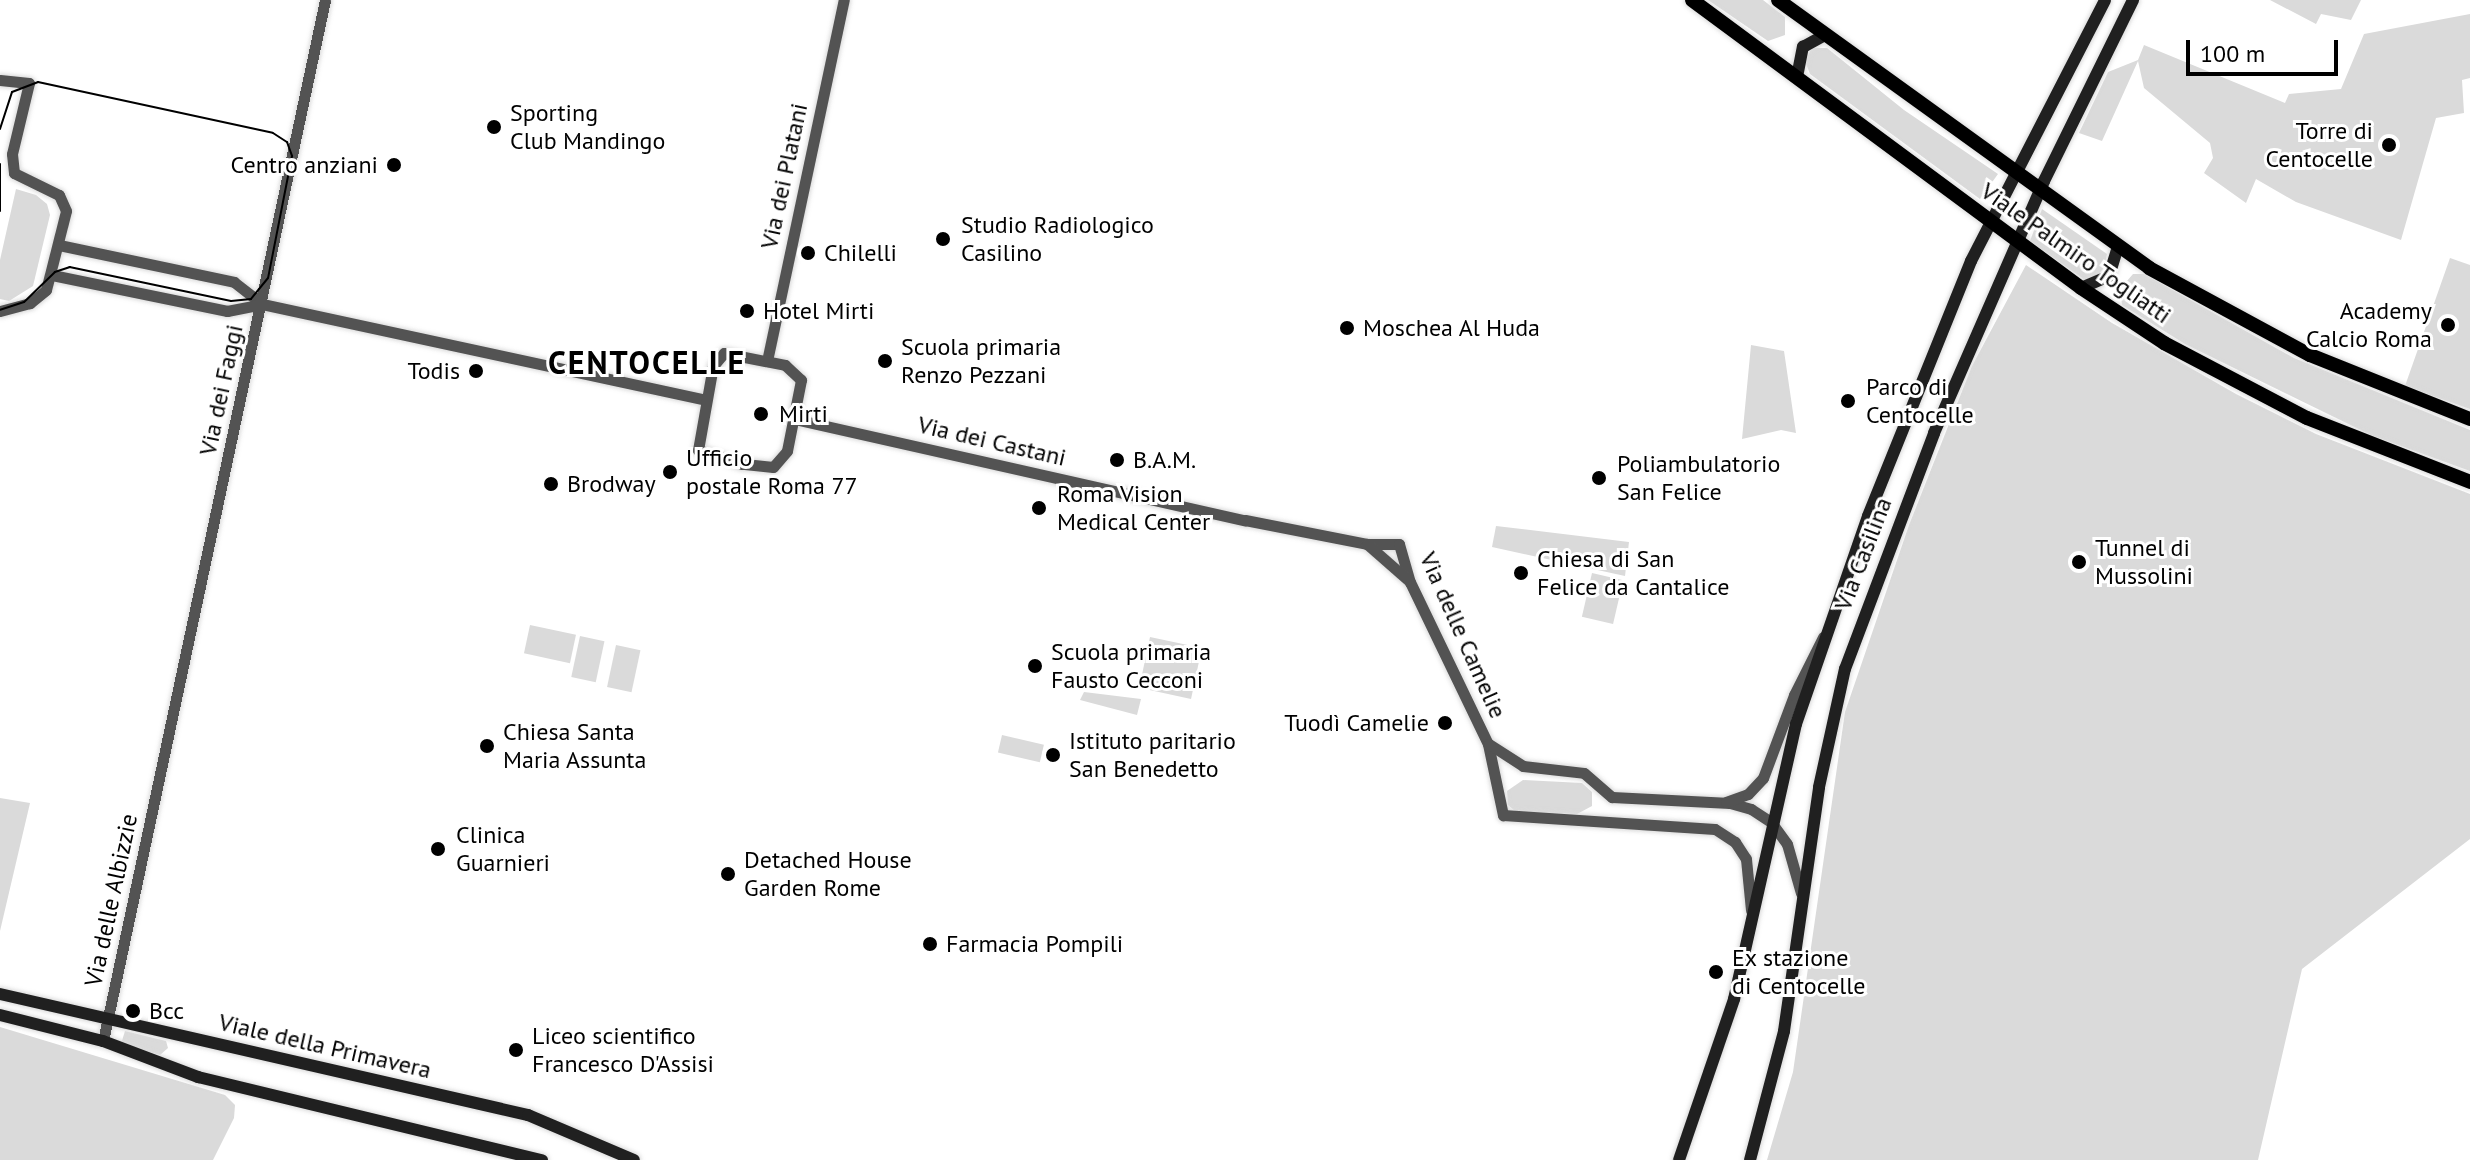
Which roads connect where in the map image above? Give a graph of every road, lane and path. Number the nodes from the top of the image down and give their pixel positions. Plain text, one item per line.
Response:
1 (325, 0) edge
2 (844, 0) edge
3 (1692, 0) edge
4 (1778, 0) edge
5 (2105, 0) edge
6 (2133, 0) edge
7 (1825, 35) junction
8 (1797, 77) junction
9 (0, 80) edge
10 (2018, 175) junction
11 (2040, 191) junction
12 (1990, 221) junction
13 (2019, 241) junction
14 (59, 245) junction
15 (2118, 247) junction
16 (52, 275) junction
17 (2081, 288) junction
18 (262, 304) junction
19 (0, 311) edge
20 (767, 361) junction
21 (705, 400) junction
22 (795, 419) junction
23 (2470, 419) edge
24 (2470, 482) edge
25 (1367, 544) junction
26 (1399, 544) joint
27 (1410, 582) junction
28 (1828, 630) junction
29 (1488, 744) junction
30 (157, 788) joint
31 (1718, 802) junction
32 (1773, 824) junction
33 (1803, 914) junction
34 (1748, 941) junction
35 (0, 994) edge
36 (0, 1015) edge
37 (108, 1020) junction
38 (103, 1041) junction
39 (542, 1160) edge
40 (634, 1160) edge
41 (1679, 1160) edge
42 (1750, 1160) edge

1 - 18 street, Via dei Faggi
2 - 20 street, Via dei Platani
3 - 8 main road, Viale Palmiro Togliatti
4 - 7 main road, Viale Palmiro Togliatti
5 - 10 main road, Via Casilina
6 - 11 main road, Via Casilina
7 - 8 main road
7 - 10 main road, Viale Palmiro Togliatti
8 - 12 main road, Viale Palmiro Togliatti
9 - 14 street
10 - 11 main road, Viale Palmiro Togliatti
10 - 12 main road, Via Casilina
11 - 13 main road, Via Casilina
11 - 15 main road, Viale Palmiro Togliatti
12 - 13 main road, Viale Palmiro Togliatti
12 - 28 main road, Via Casilina
13 - 17 main road, Viale Palmiro Togliatti
13 - 33 main road, Via Casilina
14 - 16 street
14 - 18 street
15 - 17 main road
15 - 23 main road, Viale Palmiro Togliatti
16 - 18 street
16 - 19 street
17 - 24 main road, Viale Palmiro Togliatti
18 - 21 street
18 - 30 street, Via dei Faggi
20 - 21 street
20 - 22 street
21 - 22 street
22 - 25 street, Via dei Castani
25 - 26 street, Via dei Castani
25 - 27 street, Via dei Castani
26 - 27 street, Via delle Camelie
27 - 29 street, Via delle Camelie
28 - 31 street, Via Casilina
28 - 32 main road, Via Casilina
29 - 31 street, Via delle Camelie
29 - 34 street, Via delle Camelie
30 - 37 street, Via delle Albizzie
31 - 32 street
32 - 33 street
32 - 34 main road, Via Casilina
33 - 42 main road, Via Casilina
34 - 41 main road, Via Casilina
35 - 37 main road, Viale della Primavera
36 - 38 main road
37 - 38 street, Via delle Albizzie
37 - 40 main road, Viale della Primavera
38 - 39 main road

